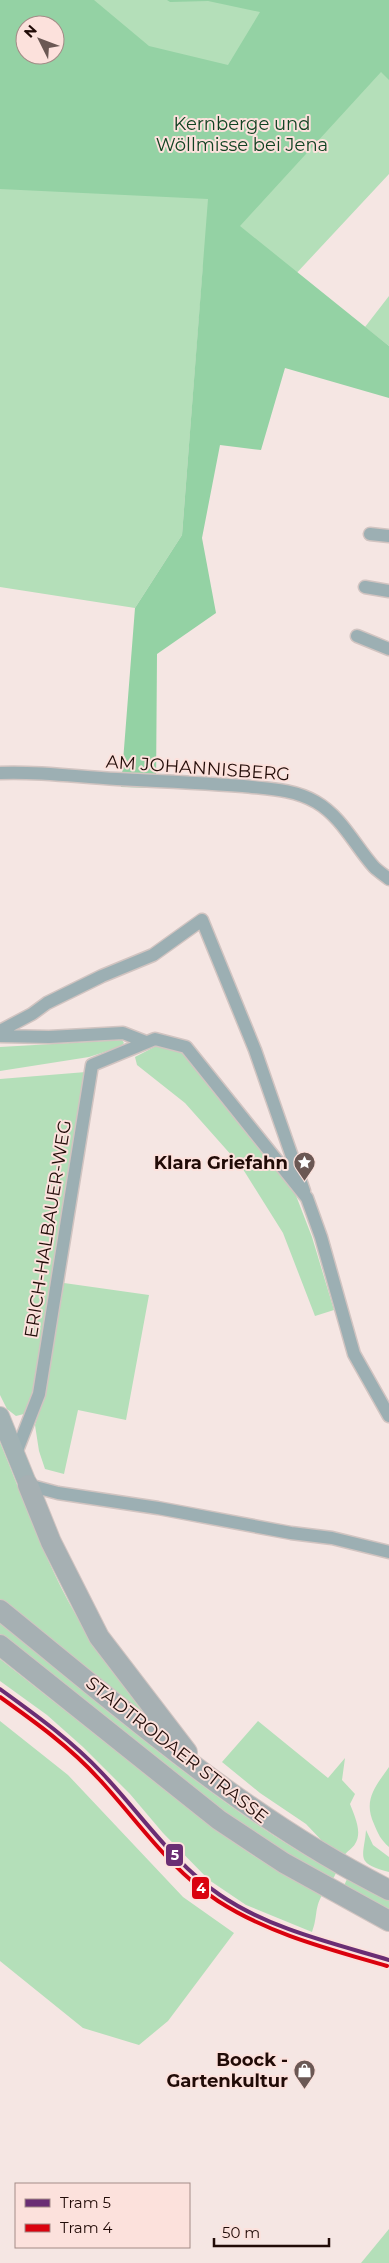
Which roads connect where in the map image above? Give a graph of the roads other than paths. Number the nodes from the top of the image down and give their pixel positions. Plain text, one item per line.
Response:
1 (370, 534) dead end
2 (389, 536) edge
3 (365, 587) dead end
4 (389, 591) edge
5 (357, 636) dead end
6 (389, 649) edge
7 (0, 772) edge
8 (389, 879) edge
9 (0, 1031) edge
10 (0, 1036) edge
11 (146, 1042) junction
12 (307, 1198) junction
13 (0, 1416) edge
14 (389, 1416) edge
15 (16, 1453) junction
16 (28, 1485) junction
17 (389, 1552) edge
18 (0, 1610) edge
19 (0, 1645) edge
20 (207, 1777) junction
21 (389, 1890) edge
22 (389, 1921) edge

1 - 2 street
3 - 4 street
5 - 6 street
7 - 8 street, AM JOHANNISBERG
9 - 12 street
10 - 11 street
11 - 12 street
11 - 15 street, ERICH-HALBAUER-WEG
12 - 14 street
13 - 15 main road
15 - 16 main road
16 - 17 street
16 - 20 main road
18 - 20 main road, STADTRODAER STRASSE
19 - 22 main road, STADTRODAER STRASSE
20 - 21 main road, STADTRODAER STRASSE

